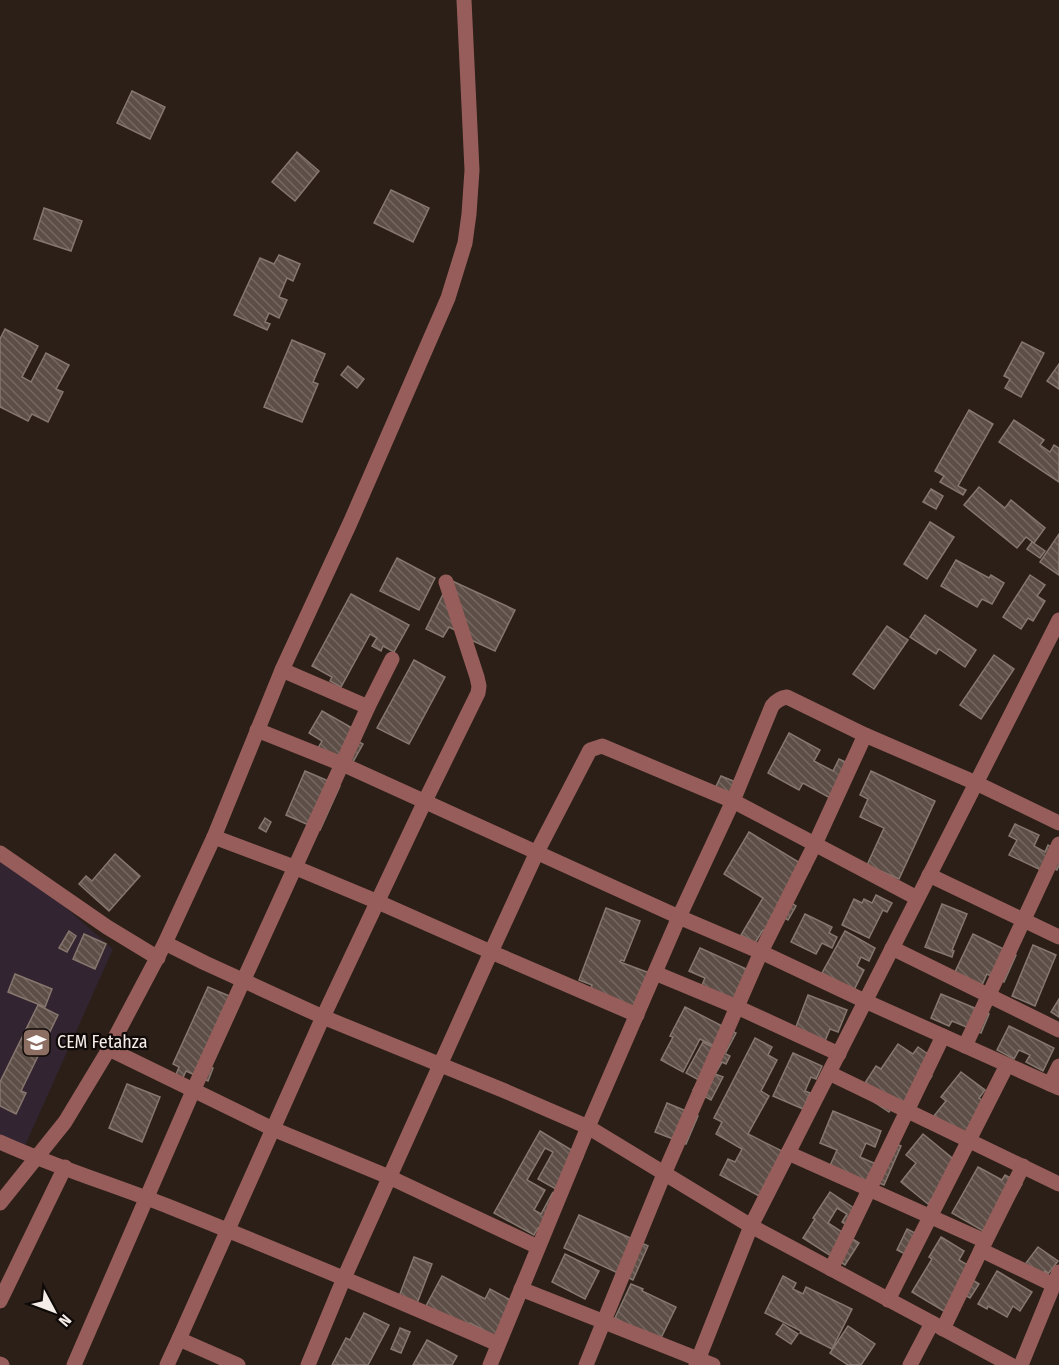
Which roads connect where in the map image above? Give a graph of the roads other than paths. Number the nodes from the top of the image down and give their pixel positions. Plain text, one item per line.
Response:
1 (464, 0) edge
2 (446, 582) dead end
3 (1059, 620) edge
4 (392, 658) dead end
5 (282, 670) junction
6 (368, 707) junction
7 (257, 730) junction
8 (865, 735) junction
9 (342, 764) junction
10 (976, 783) junction
11 (425, 801) junction
12 (733, 801) junction
13 (1059, 823) edge
14 (214, 837) junction
15 (815, 844) junction
16 (1059, 844) edge
17 (537, 852) junction
18 (0, 853) edge
19 (294, 867) junction
20 (929, 875) junction
21 (917, 898) junction
22 (378, 902) junction
23 (679, 917) junction
24 (1023, 920) junction
25 (1059, 937) edge
26 (165, 944) junction
27 (892, 948) junction
28 (491, 952) junction
29 (761, 952) junction
30 (158, 958) junction
31 (655, 973) junction
32 (243, 981) junction
33 (988, 995) junction
34 (865, 1001) junction
35 (737, 1007) junction
36 (637, 1015) junction
37 (323, 1017) junction
38 (1059, 1030) edge
39 (943, 1036) junction
40 (965, 1046) junction
41 (109, 1049) junction
42 (839, 1054) junction
43 (439, 1065) junction
44 (1007, 1065) junction
45 (1059, 1066) edge
46 (829, 1073) junction
47 (1055, 1086) edge
48 (193, 1091) junction
49 (908, 1111) junction
50 (588, 1128) junction
51 (273, 1129) junction
52 (968, 1140) junction
53 (0, 1142) edge
54 (788, 1153) junction
55 (35, 1158) junction
56 (1023, 1166) junction
57 (65, 1167) junction
58 (664, 1174) junction
59 (389, 1177) junction
60 (1059, 1184) edge
61 (870, 1189) junction
62 (146, 1197) junction
63 (0, 1203) edge
64 (930, 1216) junction
65 (751, 1226) junction
66 (228, 1230) junction
67 (983, 1245) junction
68 (538, 1247) junction
69 (831, 1269) junction
70 (344, 1278) junction
71 (1056, 1279) edge
72 (521, 1289) junction
73 (888, 1300) junction
74 (0, 1301) edge
75 (604, 1322) junction
76 (938, 1326) junction
77 (180, 1339) junction
78 (498, 1344) junction
79 (703, 1363) edge
80 (74, 1365) edge
81 (166, 1365) edge
82 (238, 1365) edge
83 (308, 1365) edge
84 (490, 1365) edge
85 (586, 1365) edge
86 (910, 1365) edge
87 (1011, 1365) edge

1 - 5 street
2 - 11 street
3 - 10 street
4 - 6 street
5 - 6 street
5 - 7 street
6 - 9 street
7 - 9 street
7 - 14 street
8 - 10 street
8 - 12 street
8 - 15 street
9 - 11 street
9 - 19 street
10 - 13 street
10 - 20 street
11 - 17 street
11 - 22 street
12 - 15 street
12 - 17 street
12 - 23 street
14 - 19 street
14 - 26 street
15 - 21 street
15 - 29 street
16 - 24 street
17 - 23 street
17 - 28 street
18 - 30 street
19 - 22 street
19 - 32 street
20 - 21 street
20 - 24 street
21 - 27 street
22 - 28 street
22 - 37 street
23 - 29 street
23 - 31 street
24 - 25 street
24 - 33 street
26 - 30 street
26 - 32 street
27 - 33 street
27 - 34 street
28 - 36 street
28 - 43 street
29 - 34 street
29 - 35 street
30 - 41 street
31 - 35 street
31 - 36 street
32 - 37 street
32 - 48 street
33 - 38 street
33 - 40 street
34 - 39 street
34 - 42 street
35 - 42 street
35 - 58 street
36 - 50 street
37 - 43 street
37 - 51 street
39 - 40 street
39 - 49 street
40 - 44 street
41 - 48 street
41 - 55 street
42 - 46 street
43 - 50 street
43 - 59 street
44 - 47 street
44 - 52 street
45 - 47 street
46 - 49 street
46 - 54 street
48 - 51 street
48 - 62 street
49 - 52 street
49 - 61 street
50 - 58 street
50 - 68 street
51 - 59 street
51 - 66 street
52 - 56 street
52 - 64 street
53 - 55 street
54 - 61 street
54 - 65 street
55 - 57 street
55 - 63 street
56 - 60 street
56 - 67 street
57 - 62 street
57 - 74 street
58 - 65 street
58 - 75 street
59 - 68 street
59 - 70 street
61 - 64 street
61 - 69 street
62 - 66 street
62 - 80 street
64 - 67 street
64 - 73 street
65 - 69 street
65 - 79 street
66 - 70 street
66 - 77 street
67 - 71 street
67 - 76 street
68 - 72 street
69 - 73 street
70 - 78 street
70 - 83 street
71 - 87 street
72 - 75 street
72 - 78 street
73 - 76 street
75 - 79 street
75 - 85 street
76 - 86 street
76 - 87 street
77 - 81 street
77 - 82 street
78 - 84 street

